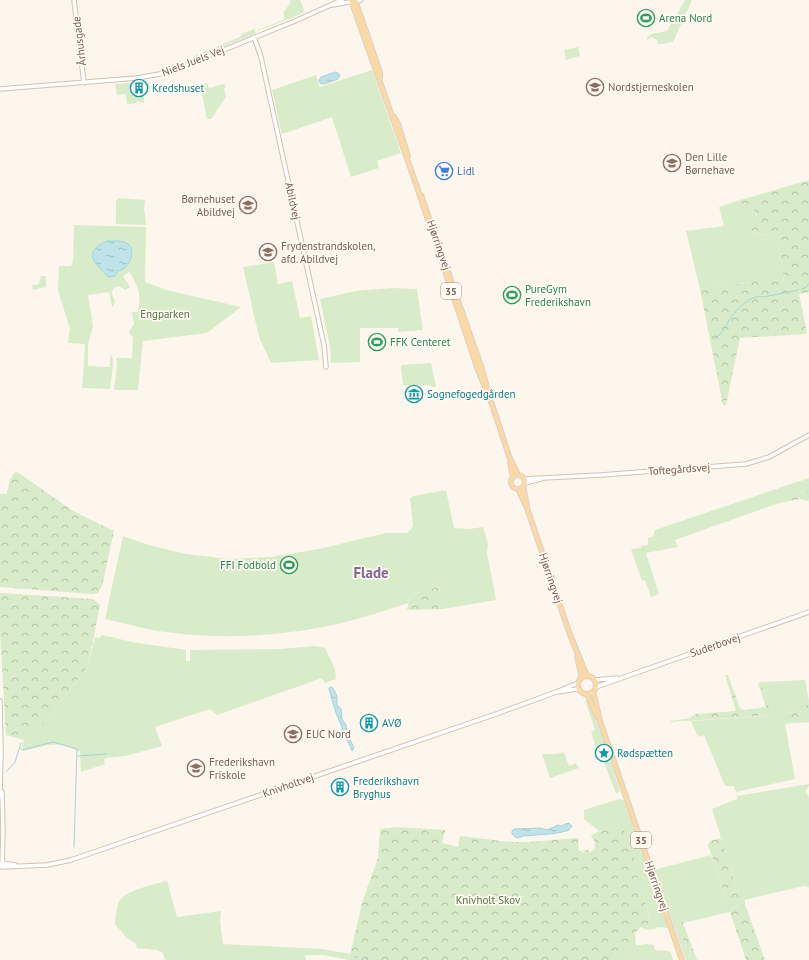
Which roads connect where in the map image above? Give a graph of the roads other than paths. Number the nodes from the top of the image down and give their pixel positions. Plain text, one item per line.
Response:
1 (74, 0) edge
2 (342, 0) edge
3 (361, 0) edge
4 (353, 1) edge
5 (331, 6) junction
6 (254, 37) junction
7 (84, 83) junction
8 (0, 89) edge
9 (326, 367) dead end
10 (809, 435) edge
11 (509, 456) junction
12 (518, 475) junction
13 (513, 477) junction
14 (524, 483) junction
15 (518, 489) junction
16 (527, 508) junction
17 (809, 612) edge
18 (576, 649) junction
19 (588, 676) junction
20 (581, 678) junction
21 (621, 678) junction
22 (595, 680) junction
23 (578, 683) junction
24 (595, 689) junction
25 (580, 690) junction
26 (556, 692) junction
27 (587, 694) junction
28 (0, 701) edge
29 (600, 721) junction
30 (1, 782) junction
31 (0, 795) edge
32 (1, 864) edge
33 (682, 960) edge

1 - 7 street, Århusgade
2 - 5 street, Niels Juels Vej
3 - 4 street, Niels Juels Vej
4 - 5 street, Niels Juels Vej
4 - 11 main road, Hjørringvej / 35
5 - 6 street, Niels Juels Vej
6 - 7 street, Niels Juels Vej
6 - 9 street, Abildvej
7 - 8 street, Niels Juels Vej
10 - 14 street, Toftegårdsvej
11 - 12 main road, Hjørringvej / 35
11 - 13 main road, Hjørringvej / 35
12 - 13 main road
12 - 14 main road
13 - 15 main road, 35
14 - 15 main road
14 - 16 main road, Hjørringvej / 35
15 - 16 main road, Hjørringvej / 35
16 - 18 main road, Hjørringvej / 35
17 - 21 street, Suderbovej
18 - 19 main road, Hjørringvej / 35
18 - 20 main road, Hjørringvej / 35
19 - 20 main road
19 - 22 main road
20 - 23 main road
21 - 22 street, Suderbovej
21 - 24 street, Suderbovej
22 - 24 main road, 35
23 - 25 main road
23 - 26 street, Knivholtvej
24 - 27 main road
24 - 29 main road, Hjørringvej / 35
25 - 26 street, Knivholtvej
25 - 27 main road
26 - 32 street, Knivholtvej
27 - 29 main road, Hjørringvej / 35
28 - 30 street
29 - 33 main road, Hjørringvej / 35
30 - 31 street
30 - 32 street

